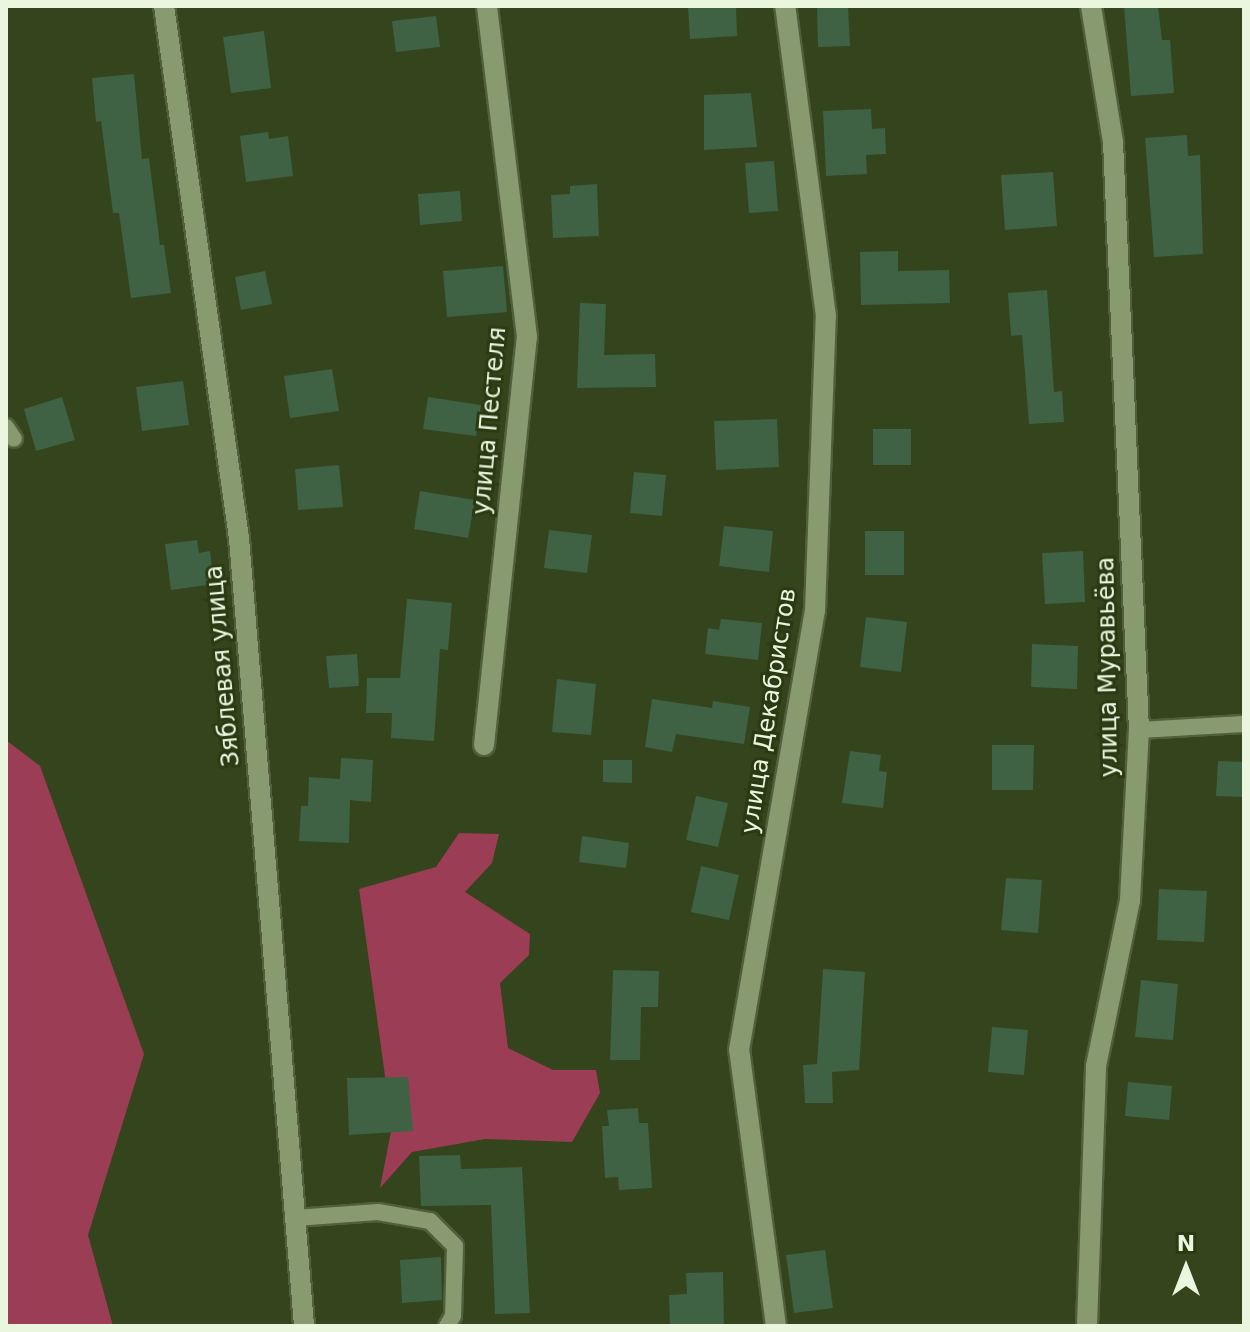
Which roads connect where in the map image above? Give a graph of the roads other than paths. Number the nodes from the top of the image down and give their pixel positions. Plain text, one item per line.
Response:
1 (164, 6) edge
2 (487, 6) edge
3 (785, 6) edge
4 (1091, 6) edge
5 (1244, 724) edge
6 (1139, 730) junction
7 (484, 745) dead end
8 (295, 1218) junction
9 (304, 1326) edge
10 (447, 1326) edge
11 (776, 1326) edge
12 (1087, 1326) edge

1 - 8 street, Зяблевая улица
2 - 7 street, улица Пестеля
3 - 11 street, улица Декабристов
4 - 6 street, улица Муравьёва
5 - 6 lane
6 - 12 street, улица Муравьёва
8 - 9 street, Зяблевая улица
8 - 10 lane

